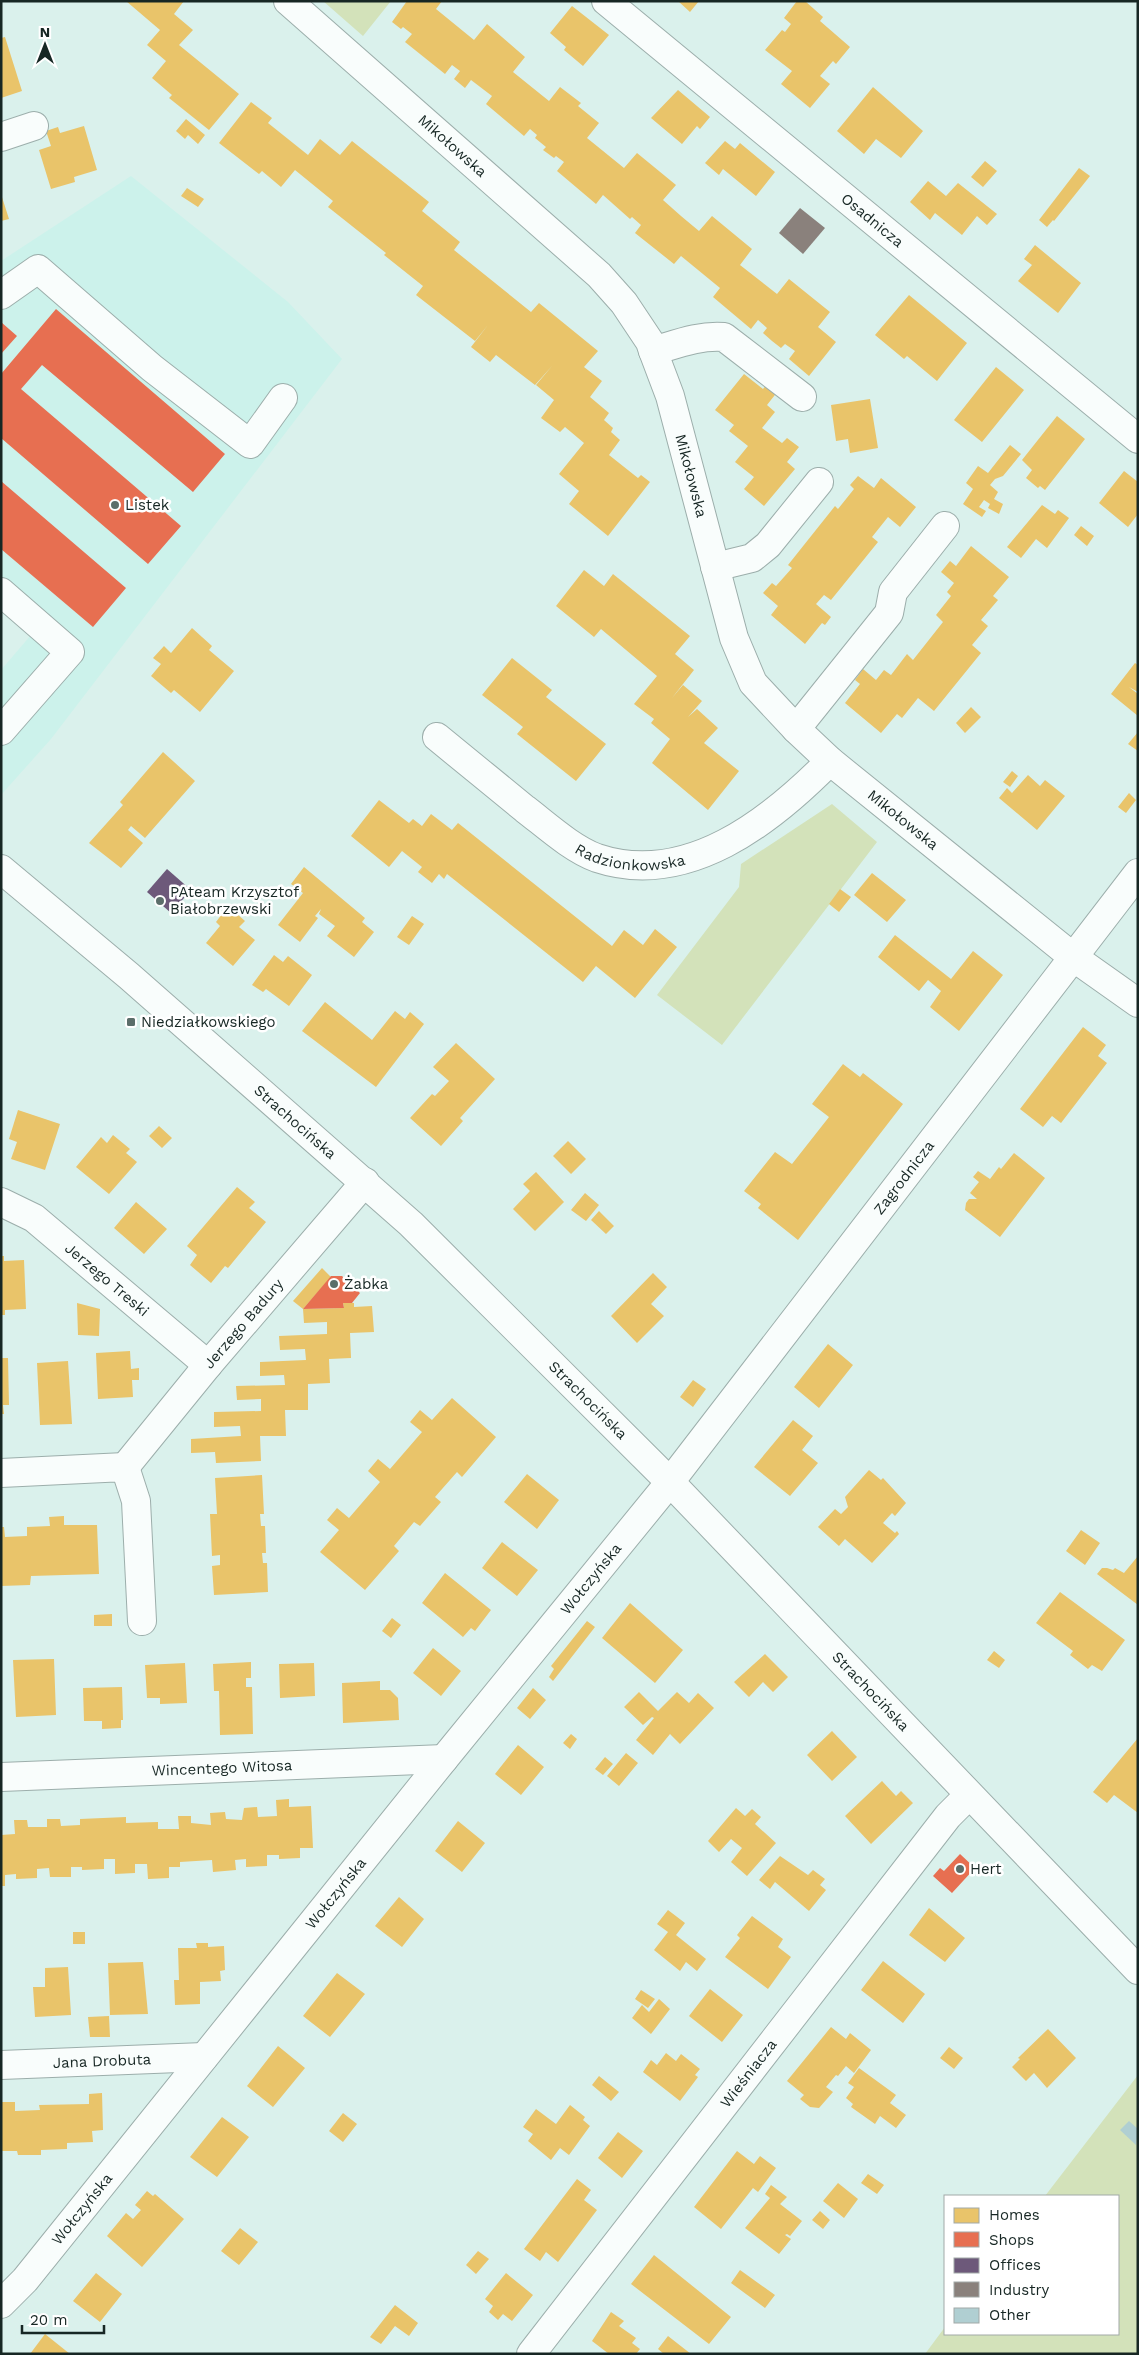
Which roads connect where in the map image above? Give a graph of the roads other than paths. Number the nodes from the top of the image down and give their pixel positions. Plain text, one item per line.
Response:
1 (288, 1) edge
2 (606, 1) edge
3 (34, 126) dead end
4 (1, 136) edge
5 (1, 295) edge
6 (654, 352) junction
7 (802, 397) dead end
8 (283, 398) dead end
9 (1138, 439) edge
10 (819, 482) dead end
11 (945, 526) dead end
12 (715, 567) junction
13 (1, 592) edge
14 (796, 729) junction
15 (1, 731) edge
16 (437, 737) dead end
17 (830, 761) junction
18 (1, 869) edge
19 (1138, 873) edge
20 (1073, 957) junction
21 (1138, 1003) edge
22 (365, 1182) junction
23 (1, 1202) edge
24 (208, 1365) junction
25 (125, 1467) junction
26 (1, 1473) edge
27 (670, 1482) junction
28 (142, 1621) dead end
29 (444, 1759) junction
30 (1, 1777) edge
31 (968, 1795) junction
32 (1138, 1970) edge
33 (204, 2057) junction
34 (1, 2065) edge
35 (1, 2304) edge
36 (531, 2354) edge

1 - 6 street, Mikołowska
2 - 9 street, Osadnicza
3 - 4 street
5 - 8 street
6 - 7 street
6 - 12 street, Mikołowska
10 - 12 street
11 - 14 street
12 - 14 street, Mikołowska
13 - 15 street
14 - 17 street, Mikołowska
16 - 17 street, Radzionkowska
17 - 20 street, Mikołowska
18 - 22 street, Strachocińska
19 - 20 street, Zagrodnicza
20 - 21 street, Mikołowska
20 - 27 street, Zagrodnicza
22 - 24 street, Jerzego Badury
22 - 27 street, Strachocińska
23 - 24 street, Jerzego Treski
24 - 25 street, Jerzego Badury
25 - 26 street
25 - 28 street
27 - 29 street, Wołczyńska
27 - 31 street, Strachocińska
29 - 30 street, Wincentego Witosa
29 - 33 street, Wołczyńska
31 - 32 street, Strachocińska
31 - 36 street, Wieśniacza
33 - 34 street, Jana Drobuta
33 - 35 street, Wołczyńska

